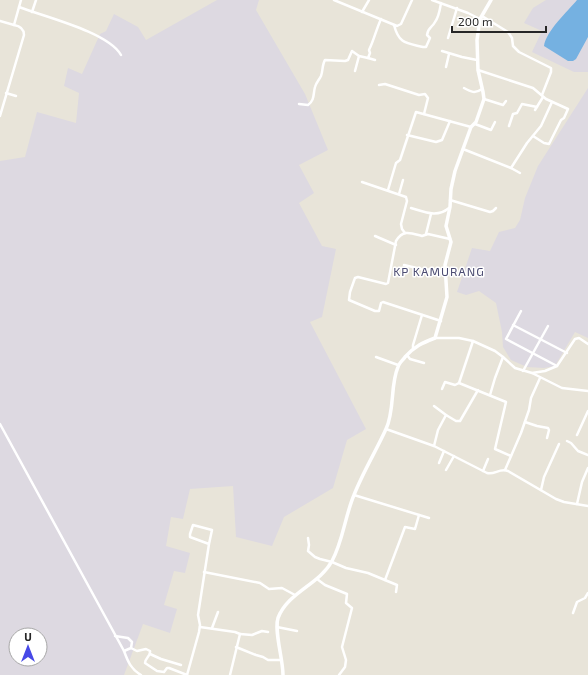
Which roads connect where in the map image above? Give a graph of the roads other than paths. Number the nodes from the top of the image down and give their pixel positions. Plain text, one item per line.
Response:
1 (21, 0) edge
2 (36, 0) edge
3 (334, 0) edge
4 (369, 0) edge
5 (412, 0) edge
6 (432, 0) edge
7 (491, 0) edge
8 (441, 3) junction
9 (19, 7) junction
10 (457, 8) junction
11 (32, 12) junction
12 (362, 12) junction
13 (481, 17) junction
14 (380, 19) junction
15 (0, 21) edge
16 (14, 25) junction
17 (394, 25) junction
18 (448, 38) dead end
19 (442, 51) dead end
20 (449, 54) junction
21 (121, 55) dead end
22 (359, 56) junction
23 (368, 58) junction
24 (375, 60) dead end
25 (477, 60) junction
26 (446, 67) dead end
27 (478, 70) junction
28 (355, 72) dead end
29 (379, 85) dead end
30 (464, 88) dead end
31 (482, 89) junction
32 (6, 93) junction
33 (16, 96) dead end
34 (543, 96) junction
35 (484, 99) junction
36 (506, 101) dead end
37 (552, 102) junction
38 (299, 104) dead end
39 (537, 107) junction
40 (1, 110) edge
41 (535, 110) dead end
42 (424, 114) junction
43 (0, 116) edge
44 (450, 121) junction
45 (495, 122) dead end
46 (473, 126) junction
47 (509, 126) dead end
48 (407, 135) junction
49 (533, 136) junction
50 (463, 149) junction
51 (511, 168) junction
52 (520, 173) dead end
53 (403, 180) dead end
54 (362, 182) dead end
55 (388, 190) junction
56 (399, 194) junction
57 (450, 200) junction
58 (411, 208) dead end
59 (450, 208) junction
60 (496, 208) dead end
61 (431, 214) junction
62 (404, 233) junction
63 (426, 234) junction
64 (375, 236) dead end
65 (450, 239) junction
66 (396, 245) junction
67 (404, 265) dead end
68 (445, 272) junction
69 (520, 311) dead end
70 (422, 315) junction
71 (441, 321) junction
72 (513, 325) junction
73 (548, 326) dead end
74 (435, 338) junction
75 (540, 340) junction
76 (473, 341) junction
77 (588, 344) edge
78 (413, 348) junction
79 (567, 353) junction
80 (533, 354) junction
81 (407, 355) junction
82 (376, 357) dead end
83 (503, 357) junction
84 (424, 363) dead end
85 (398, 365) junction
86 (557, 366) junction
87 (523, 371) junction
88 (532, 373) junction
89 (540, 378) junction
90 (459, 383) junction
91 (442, 389) dead end
92 (478, 390) junction
93 (588, 391) edge
94 (490, 395) junction
95 (434, 406) dead end
96 (588, 411) edge
97 (446, 415) junction
98 (525, 422) junction
99 (0, 424) edge
100 (386, 429) junction
101 (577, 435) dead end
102 (547, 438) dead end
103 (567, 441) dead end
104 (559, 444) dead end
105 (434, 446) junction
106 (444, 451) junction
107 (454, 456) junction
108 (511, 456) junction
109 (588, 456) edge
110 (488, 459) dead end
111 (439, 463) dead end
112 (588, 468) edge
113 (446, 470) dead end
114 (505, 470) junction
115 (483, 471) junction
116 (540, 490) junction
117 (354, 495) junction
118 (577, 504) junction
119 (588, 506) edge
120 (419, 515) junction
121 (429, 518) dead end
122 (308, 538) dead end
123 (209, 544) junction
124 (332, 562) junction
125 (204, 572) junction
126 (317, 579) junction
127 (385, 580) junction
128 (396, 592) dead end
129 (588, 593) edge
130 (295, 595) junction
131 (218, 612) dead end
132 (573, 613) dead end
133 (200, 626) junction
134 (277, 627) junction
135 (212, 628) junction
136 (297, 631) dead end
137 (268, 632) dead end
138 (240, 634) junction
139 (115, 636) junction
140 (236, 647) junction
141 (132, 648) junction
142 (124, 651) junction
143 (150, 654) junction
144 (282, 660) junction
145 (181, 665) dead end
146 (158, 671) junction
147 (140, 674) edge
148 (155, 675) edge
149 (187, 675) edge
150 (230, 675) edge
151 (284, 675) edge
152 (339, 675) edge

1 - 9 street
2 - 11 street
3 - 12 street
4 - 12 street
5 - 17 street
6 - 8 street
7 - 13 street
8 - 10 street
8 - 17 street
9 - 11 street
9 - 16 street
10 - 13 street
10 - 18 street
11 - 21 street
12 - 14 street
13 - 25 street
13 - 34 street
14 - 17 street
14 - 23 street
15 - 16 street
16 - 32 street
19 - 20 street
20 - 25 street
20 - 26 street
22 - 23 street
22 - 28 street
22 - 38 street
23 - 24 street
25 - 27 street
27 - 31 street
27 - 34 street
29 - 42 street
30 - 31 street
31 - 35 street
32 - 33 street
32 - 40 street
34 - 37 street
34 - 39 street
35 - 36 street
35 - 46 street
37 - 49 street
37 - 49 street
39 - 41 street
39 - 47 street
40 - 43 street
42 - 44 street
42 - 48 street
44 - 46 street
44 - 48 street
45 - 46 street
46 - 50 street
48 - 55 street
49 - 51 street
50 - 51 street
50 - 57 street
51 - 52 street
53 - 56 street
54 - 55 street
55 - 56 street
56 - 62 street
57 - 59 street
57 - 60 street
58 - 61 street
59 - 61 street
59 - 65 street
61 - 63 street
62 - 63 street
62 - 66 street
63 - 65 street
64 - 66 street
65 - 68 street
66 - 70 street
67 - 68 street
68 - 71 street
69 - 72 street
70 - 71 street
70 - 78 street
71 - 74 street
72 - 75 street
72 - 80 street
73 - 75 street
74 - 76 street
74 - 78 street
75 - 79 street
75 - 80 street
76 - 83 street
76 - 90 street
77 - 79 street
78 - 81 street
79 - 86 street
80 - 86 street
80 - 87 street
81 - 84 street
81 - 85 street
82 - 85 street
83 - 87 street
83 - 94 street
85 - 100 street
86 - 88 street
87 - 88 street
88 - 89 street
89 - 93 street
89 - 98 street
90 - 91 street
90 - 92 street
92 - 94 street
92 - 97 street
94 - 108 street
95 - 97 street
96 - 101 street
97 - 105 street
98 - 102 street
98 - 108 street
99 - 139 street
100 - 105 street
100 - 117 street
103 - 109 street
104 - 116 street
105 - 106 street
106 - 107 street
106 - 111 street
107 - 113 street
107 - 115 street
108 - 114 street
110 - 115 street
112 - 118 street
114 - 115 street
114 - 116 street
116 - 118 street
117 - 120 street
117 - 124 street
118 - 119 street
120 - 121 street
120 - 127 street
122 - 124 street
123 - 123 street
123 - 125 street
124 - 126 street
124 - 127 street
125 - 130 street
125 - 133 street
126 - 130 street
126 - 152 street
127 - 128 street
129 - 132 street
130 - 134 street
131 - 135 street
133 - 135 street
133 - 149 street
134 - 136 street
134 - 144 street
135 - 138 street
137 - 138 street
138 - 140 street
139 - 141 street
139 - 142 street
140 - 144 street
140 - 150 street
141 - 142 street
141 - 143 street
142 - 147 street
143 - 145 street
143 - 146 street
144 - 151 street
146 - 148 street
146 - 149 street

